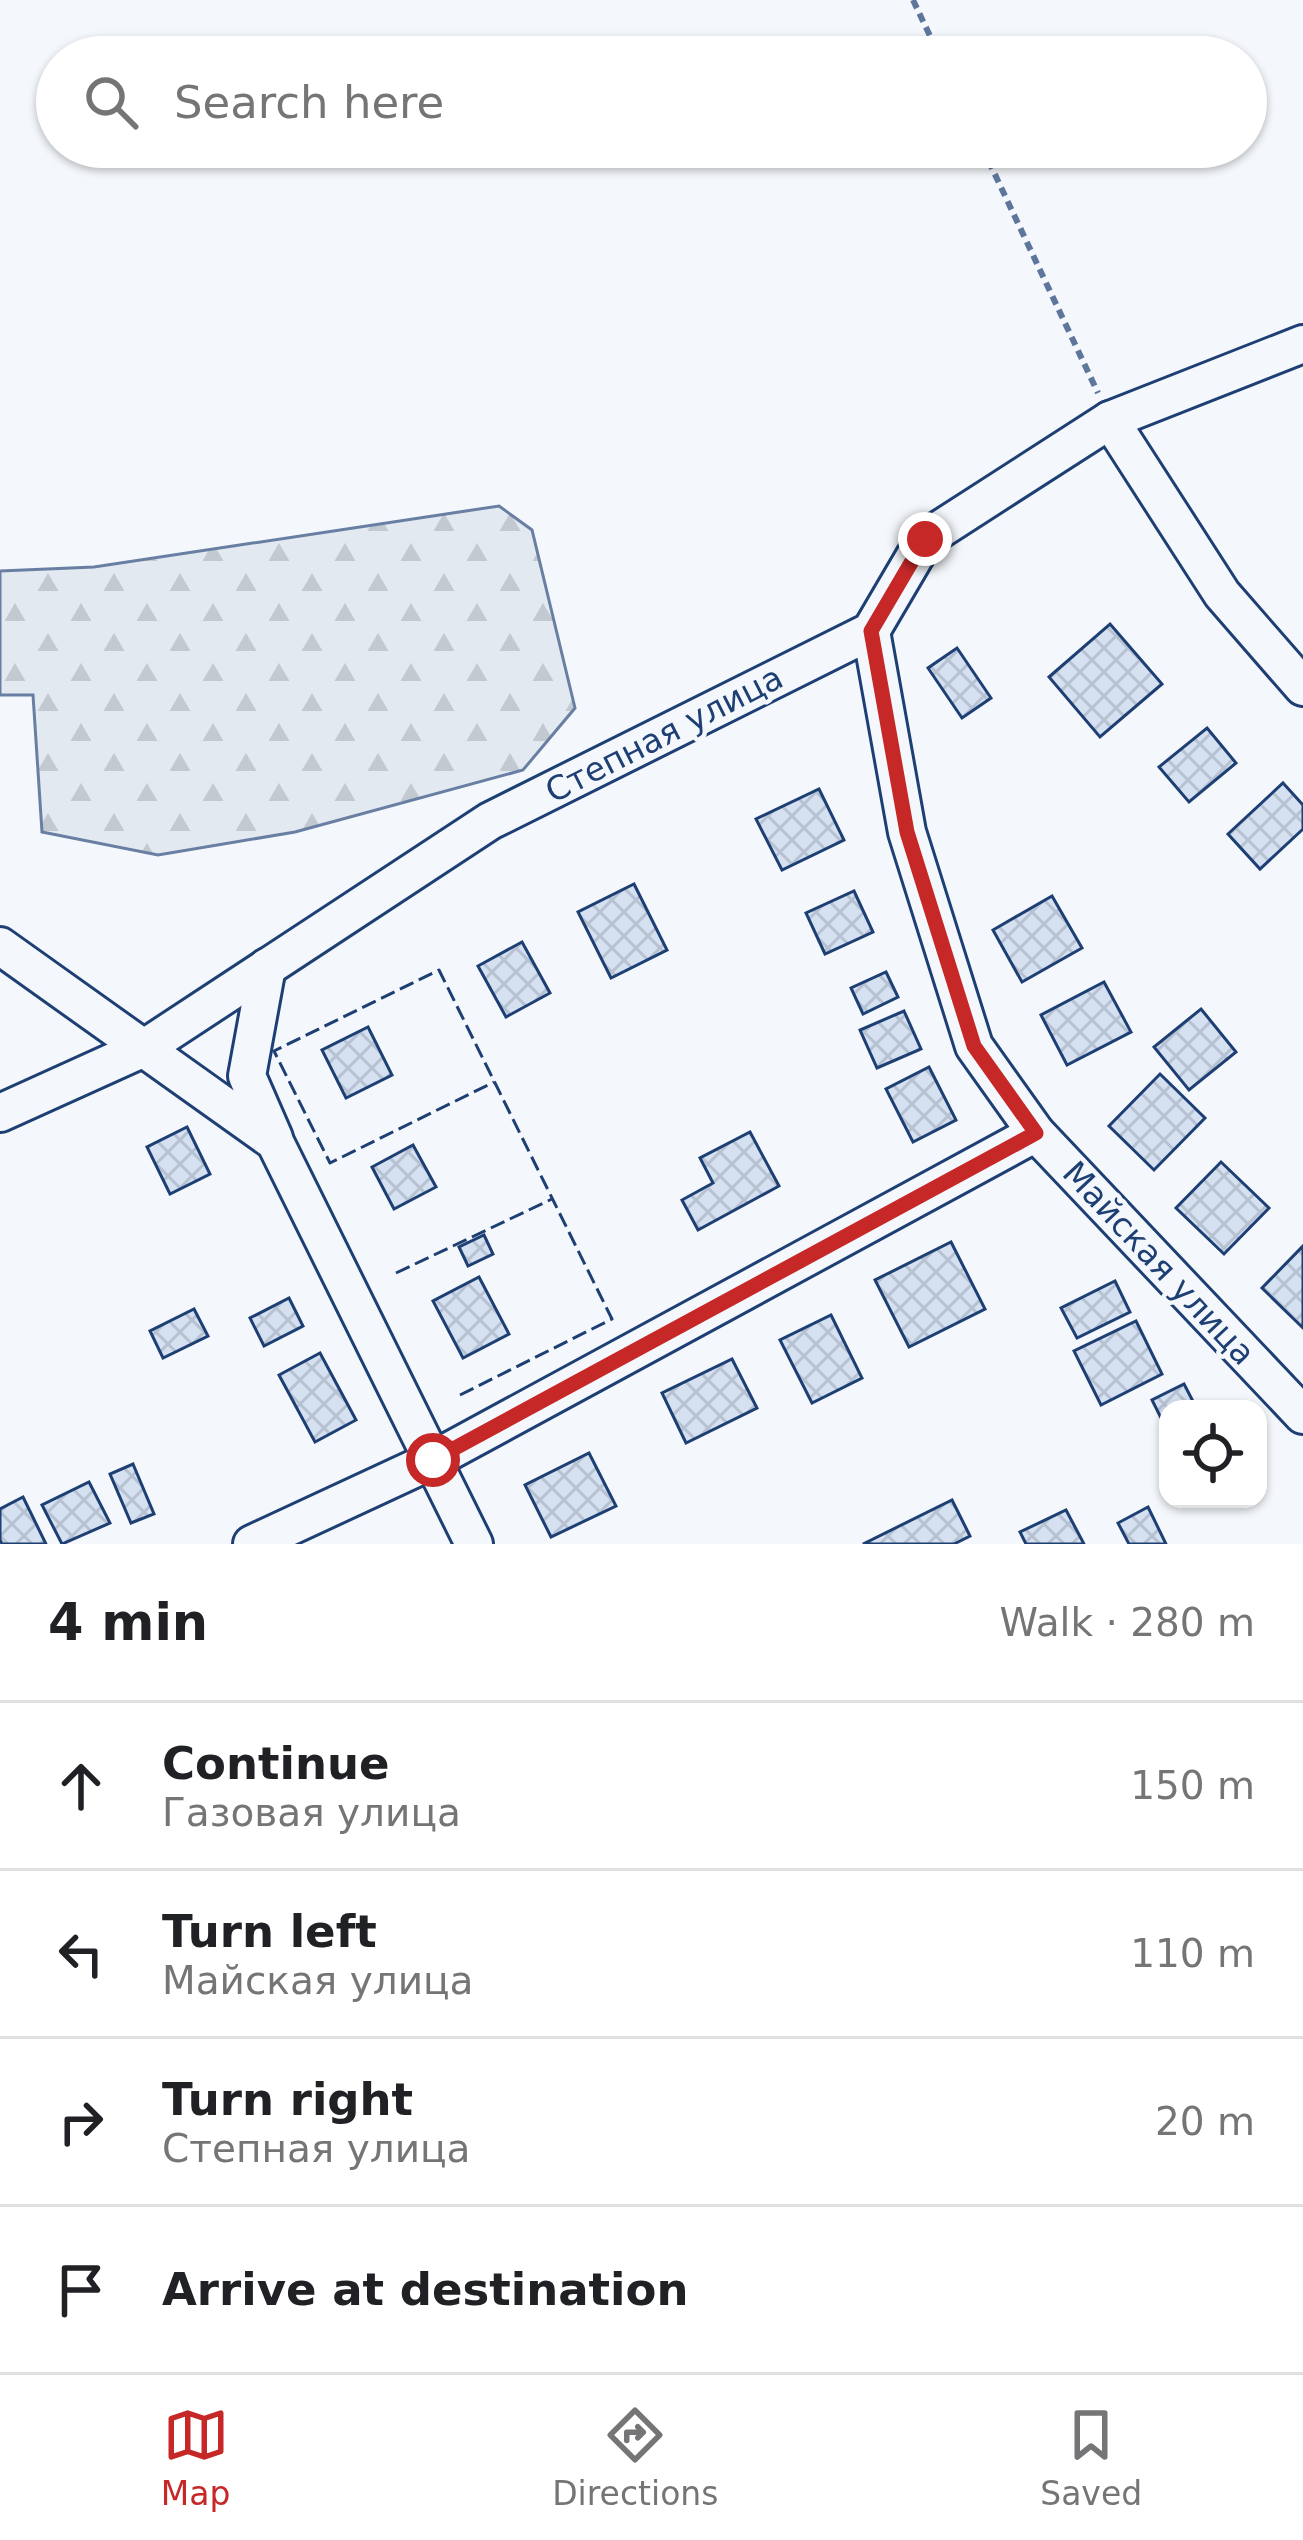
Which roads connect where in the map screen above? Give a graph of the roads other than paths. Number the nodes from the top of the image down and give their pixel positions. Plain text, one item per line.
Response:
1 (1303, 344) edge
2 (1110, 420) junction
3 (871, 631) junction
4 (1303, 687) edge
5 (0, 946) edge
6 (267, 968) junction
7 (146, 1048) junction
8 (0, 1113) edge
9 (1036, 1133) junction
10 (275, 1142) junction
11 (1303, 1415) edge
12 (433, 1460) junction
13 (252, 1544) edge
14 (474, 1544) edge

1 - 2 street
2 - 3 street
2 - 4 street
3 - 6 street, Степная улица
3 - 9 street, Майская улица
5 - 7 street
6 - 7 street, Степная улица
6 - 10 street
7 - 8 street, Степная улица
7 - 10 street
9 - 11 street, Майская улица
9 - 12 street
10 - 12 street
12 - 13 street
12 - 14 street

